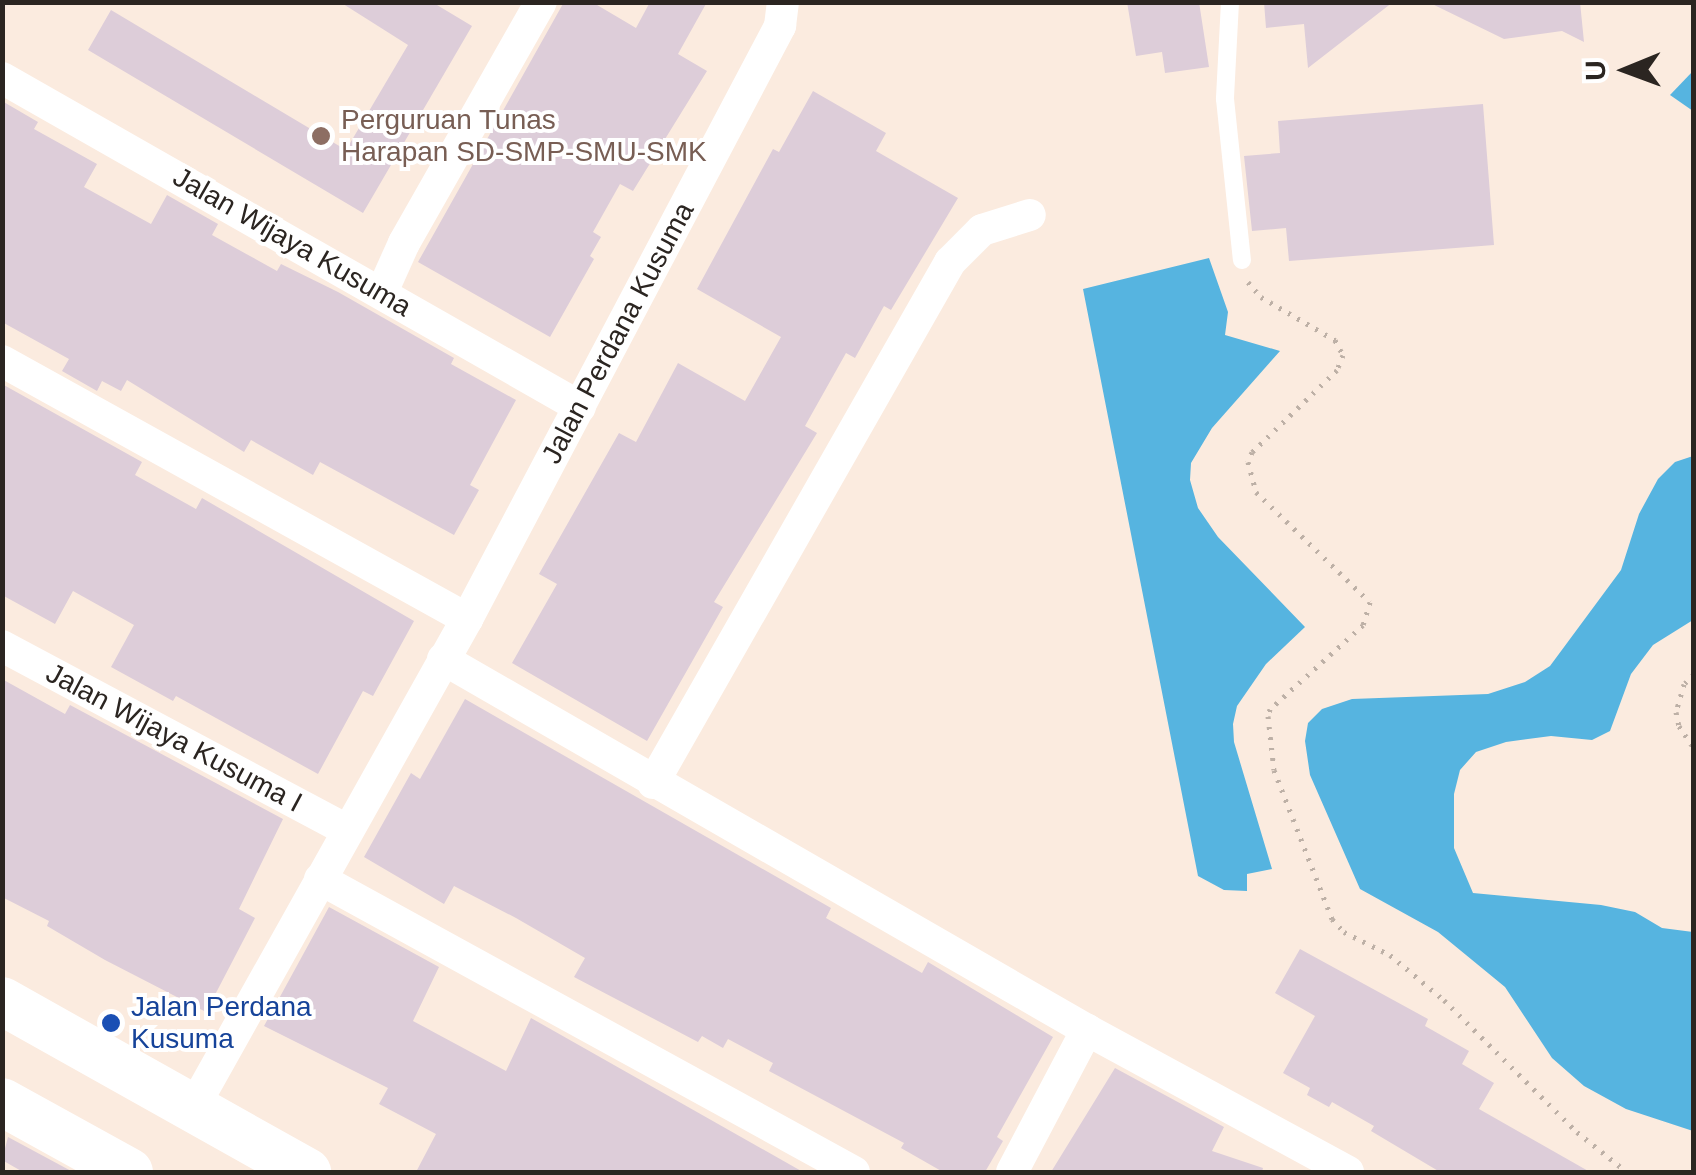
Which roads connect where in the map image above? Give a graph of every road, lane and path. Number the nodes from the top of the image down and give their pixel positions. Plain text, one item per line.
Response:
1 (541, 2) edge
2 (784, 2) edge
3 (1230, 2) edge
4 (2, 78) edge
5 (1030, 215) dead end
6 (1242, 260) joint
7 (382, 292) junction
8 (2, 360) edge
9 (580, 407) junction
10 (467, 620) junction
11 (2, 646) edge
12 (444, 659) junction
13 (1694, 674) edge
14 (1694, 748) edge
15 (653, 783) junction
16 (346, 830) junction
17 (320, 879) junction
18 (2, 1001) edge
19 (1087, 1030) junction
20 (2, 1102) edge
21 (194, 1108) junction
22 (128, 1172) edge
23 (306, 1172) edge
24 (854, 1172) edge
25 (1012, 1172) edge
26 (1348, 1172) edge
27 (1627, 1172) edge

1 - 7 street
2 - 9 street, Jalan Perdana Kusuma
3 - 6 lane
4 - 7 street, Jalan Wijaya Kusuma
5 - 15 street
6 - 27 path
7 - 9 street, Jalan Wijaya Kusuma
8 - 10 street
9 - 10 street, Jalan Perdana Kusuma
10 - 12 street, Jalan Perdana Kusuma
11 - 16 street, Jalan Wijaya Kusuma I
12 - 15 street
12 - 16 street, Jalan Perdana Kusuma
13 - 14 path
15 - 19 street
16 - 17 street, Jalan Perdana Kusuma
17 - 21 street, Jalan Perdana Kusuma
17 - 24 street
18 - 21 main road
19 - 25 street
19 - 26 street
20 - 22 main road
21 - 23 main road

